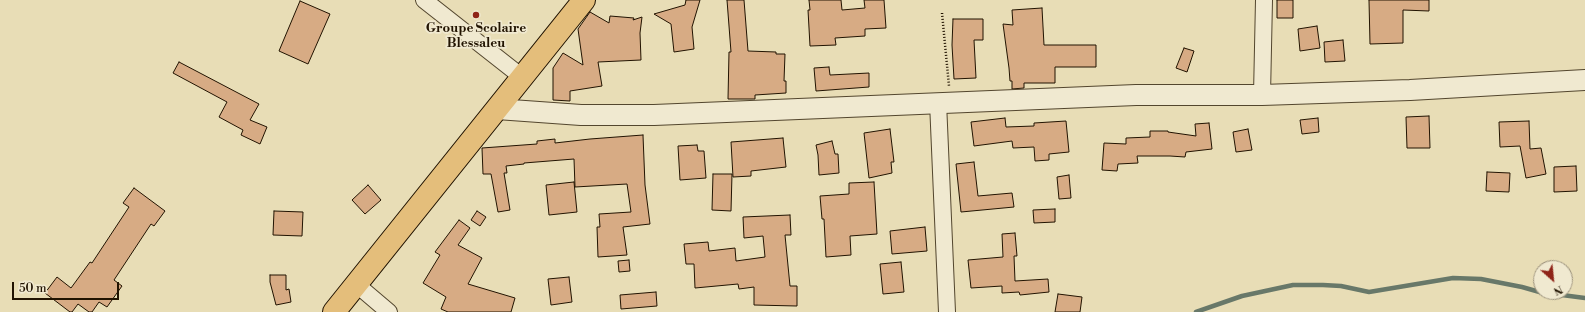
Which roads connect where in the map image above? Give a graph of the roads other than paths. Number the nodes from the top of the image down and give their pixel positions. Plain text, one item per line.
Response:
1 (424, 0) edge
2 (584, 0) edge
3 (1264, 0) edge
4 (522, 77) junction
5 (1585, 80) edge
6 (1262, 95) junction
7 (944, 102) junction
8 (497, 108) junction
9 (356, 284) junction
10 (334, 312) edge
11 (390, 312) edge
12 (947, 312) edge

1 - 4 street
2 - 4 main road
3 - 6 street
4 - 8 main road
5 - 6 street
6 - 7 street
7 - 8 street
7 - 12 street
8 - 9 main road
9 - 10 main road
9 - 11 street

